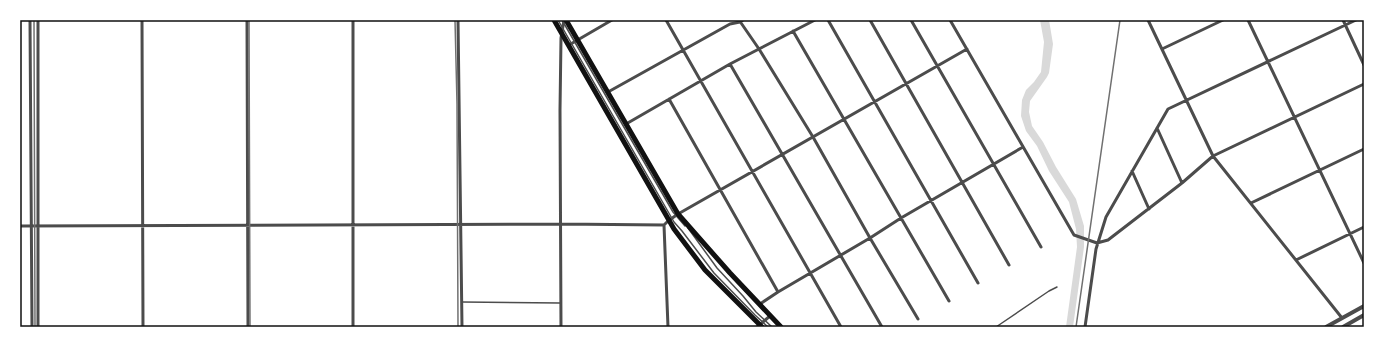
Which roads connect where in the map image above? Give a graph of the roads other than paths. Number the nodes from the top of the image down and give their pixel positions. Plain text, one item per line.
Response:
1 (30, 20) edge
2 (38, 20) edge
3 (142, 20) edge
4 (247, 20) edge
5 (353, 20) edge
6 (458, 20) edge
7 (554, 20) edge
8 (558, 20) edge
9 (612, 20) edge
10 (666, 20) edge
11 (815, 20) edge
12 (828, 20) edge
13 (870, 20) edge
14 (911, 20) edge
15 (950, 20) edge
16 (1148, 20) edge
17 (1223, 20) edge
18 (1248, 20) edge
19 (1343, 20) edge
20 (1356, 20) edge
21 (740, 21) edge
22 (563, 24) edge
23 (1345, 25) junction
24 (793, 31) junction
25 (573, 43) junction
26 (967, 48) junction
27 (759, 49) junction
28 (1162, 49) junction
29 (683, 50) junction
30 (1268, 62) junction
31 (730, 64) junction
32 (1364, 65) edge
33 (937, 66) junction
34 (701, 81) junction
35 (906, 83) junction
36 (1364, 84) edge
37 (608, 92) junction
38 (669, 99) junction
39 (1186, 100) junction
40 (874, 102) junction
41 (1294, 118) junction
42 (844, 119) junction
43 (626, 124) junction
44 (1157, 128) junction
45 (813, 137) junction
46 (1023, 147) junction
47 (1364, 149) edge
48 (782, 154) junction
49 (1213, 156) junction
50 (994, 164) junction
51 (1319, 170) junction
52 (1132, 171) junction
53 (752, 172) junction
54 (963, 182) junction
55 (1182, 183) junction
56 (721, 190) junction
57 (931, 200) junction
58 (1251, 203) junction
59 (1149, 209) junction
60 (677, 215) junction
61 (901, 218) junction
62 (670, 219) junction
63 (560, 224) junction
64 (248, 225) junction
65 (354, 225) junction
66 (461, 225) junction
67 (664, 225) junction
68 (20, 226) edge
69 (31, 226) junction
70 (38, 226) junction
71 (142, 226) junction
72 (1364, 227) edge
73 (1350, 234) junction
74 (870, 238) junction
75 (1097, 243) junction
76 (1041, 247) dead end
77 (840, 256) junction
78 (1296, 260) junction
79 (1364, 264) edge
80 (1009, 265) dead end
81 (810, 273) junction
82 (978, 283) dead end
83 (1057, 287) dead end
84 (778, 292) junction
85 (949, 300) dead end
86 (462, 302) junction
87 (561, 302) junction
88 (760, 304) junction
89 (1364, 306) edge
90 (1364, 315) edge
91 (770, 316) junction
92 (1342, 318) junction
93 (918, 319) dead end
94 (761, 324) edge
95 (32, 327) edge
96 (38, 327) edge
97 (143, 327) edge
98 (248, 327) edge
99 (353, 327) edge
100 (462, 327) edge
101 (561, 327) edge
102 (668, 327) edge
103 (768, 327) edge
104 (772, 327) edge
105 (781, 327) edge
106 (840, 327) edge
107 (882, 327) edge
108 (996, 327) edge
109 (1085, 327) edge
110 (1326, 327) edge
111 (1343, 327) edge

1 - 69 street
2 - 70 street
3 - 71 street
4 - 64 street
5 - 65 street
6 - 66 street
7 - 22 main road
8 - 22 lane
9 - 25 street
10 - 29 street
11 - 24 street
12 - 40 street
13 - 35 street
14 - 33 street
15 - 26 street
16 - 28 street
17 - 28 street
18 - 30 street
19 - 23 street
20 - 23 street
21 - 27 street
21 - 29 street
22 - 25 main road
22 - 25 main road
22 - 63 street
23 - 30 street
23 - 32 street
24 - 27 street
24 - 42 street
25 - 37 main road
25 - 60 lane
25 - 62 main road
26 - 33 street
26 - 46 street
27 - 31 street
27 - 45 street
28 - 39 street
29 - 34 street
29 - 37 street
30 - 39 street
30 - 41 street
31 - 34 street
31 - 48 street
33 - 35 street
33 - 50 street
34 - 38 street
34 - 53 street
35 - 40 street
35 - 54 street
36 - 41 street
37 - 43 main road
38 - 43 street
38 - 56 street
39 - 44 street
39 - 49 street
40 - 42 street
40 - 57 street
41 - 49 street
41 - 51 street
42 - 45 street
42 - 61 street
43 - 60 main road
44 - 52 street
44 - 55 street
45 - 48 street
45 - 74 street
46 - 50 street
46 - 75 street
47 - 51 street
48 - 53 street
48 - 77 street
49 - 55 street
49 - 58 street
50 - 54 street
50 - 76 street
51 - 58 street
51 - 73 street
52 - 59 street
52 - 75 street
53 - 56 street
53 - 81 street
54 - 57 street
54 - 80 street
55 - 59 street
56 - 60 street
56 - 84 street
57 - 61 street
57 - 82 street
58 - 78 street
59 - 75 street
60 - 62 street
60 - 88 main road
60 - 94 lane
61 - 74 street
61 - 85 street
62 - 67 street
62 - 94 main road
63 - 66 street
63 - 67 street
63 - 87 street
64 - 65 street
64 - 71 street
64 - 98 street
65 - 66 street
65 - 99 street
66 - 86 street
67 - 102 street
68 - 69 street
69 - 70 street
69 - 95 street
70 - 71 street
70 - 96 street
71 - 97 street
72 - 73 street
73 - 78 street
73 - 79 street
74 - 77 street
74 - 93 street
75 - 109 street
77 - 81 street
77 - 107 street
78 - 92 street
81 - 84 street
81 - 106 street
83 - 108 lane
84 - 88 street
86 - 87 lane
86 - 100 street
87 - 101 street
88 - 91 main road
89 - 92 street
90 - 111 street
91 - 94 street
91 - 105 main road
92 - 110 street
94 - 103 lane
94 - 104 lane

